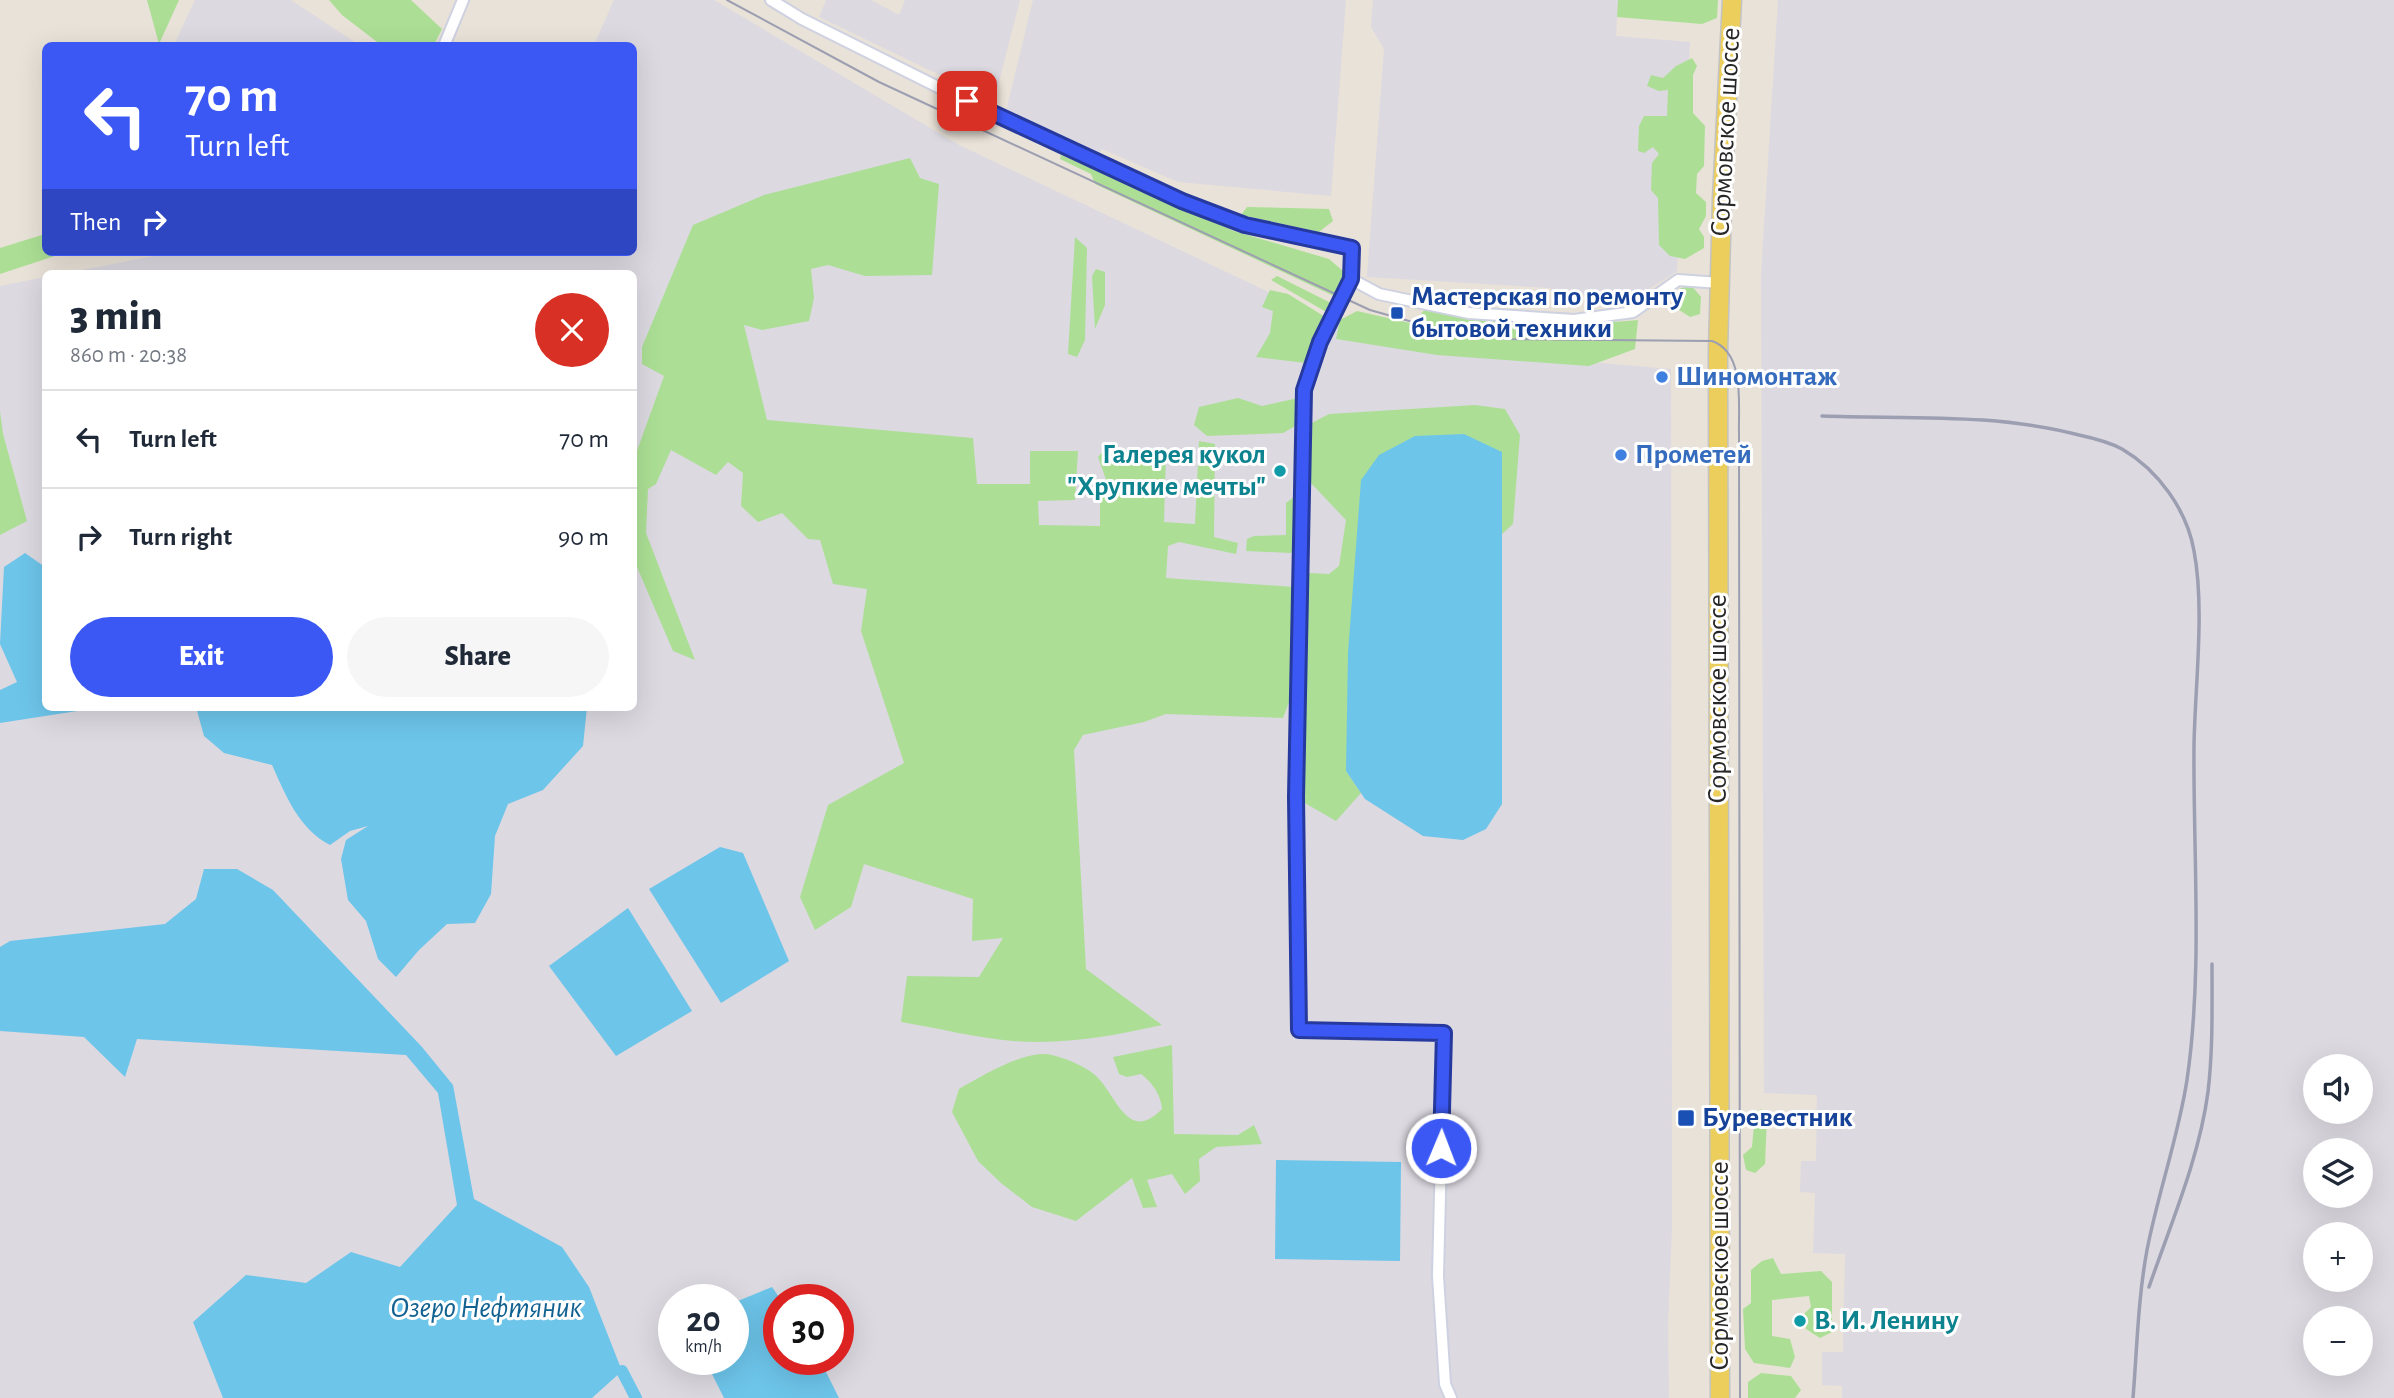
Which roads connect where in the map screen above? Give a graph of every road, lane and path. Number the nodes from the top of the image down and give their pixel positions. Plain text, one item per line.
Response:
1 (463, 0) edge
2 (771, 0) edge
3 (1732, 0) edge
4 (446, 42) edge
5 (1351, 279) junction
6 (1720, 283) junction
7 (1451, 1398) edge
8 (1720, 1398) edge

1 - 4 street
2 - 5 street
3 - 6 main road, Сормовское шоссе
5 - 6 street
5 - 7 street
6 - 8 main road, Сормовское шоссе

